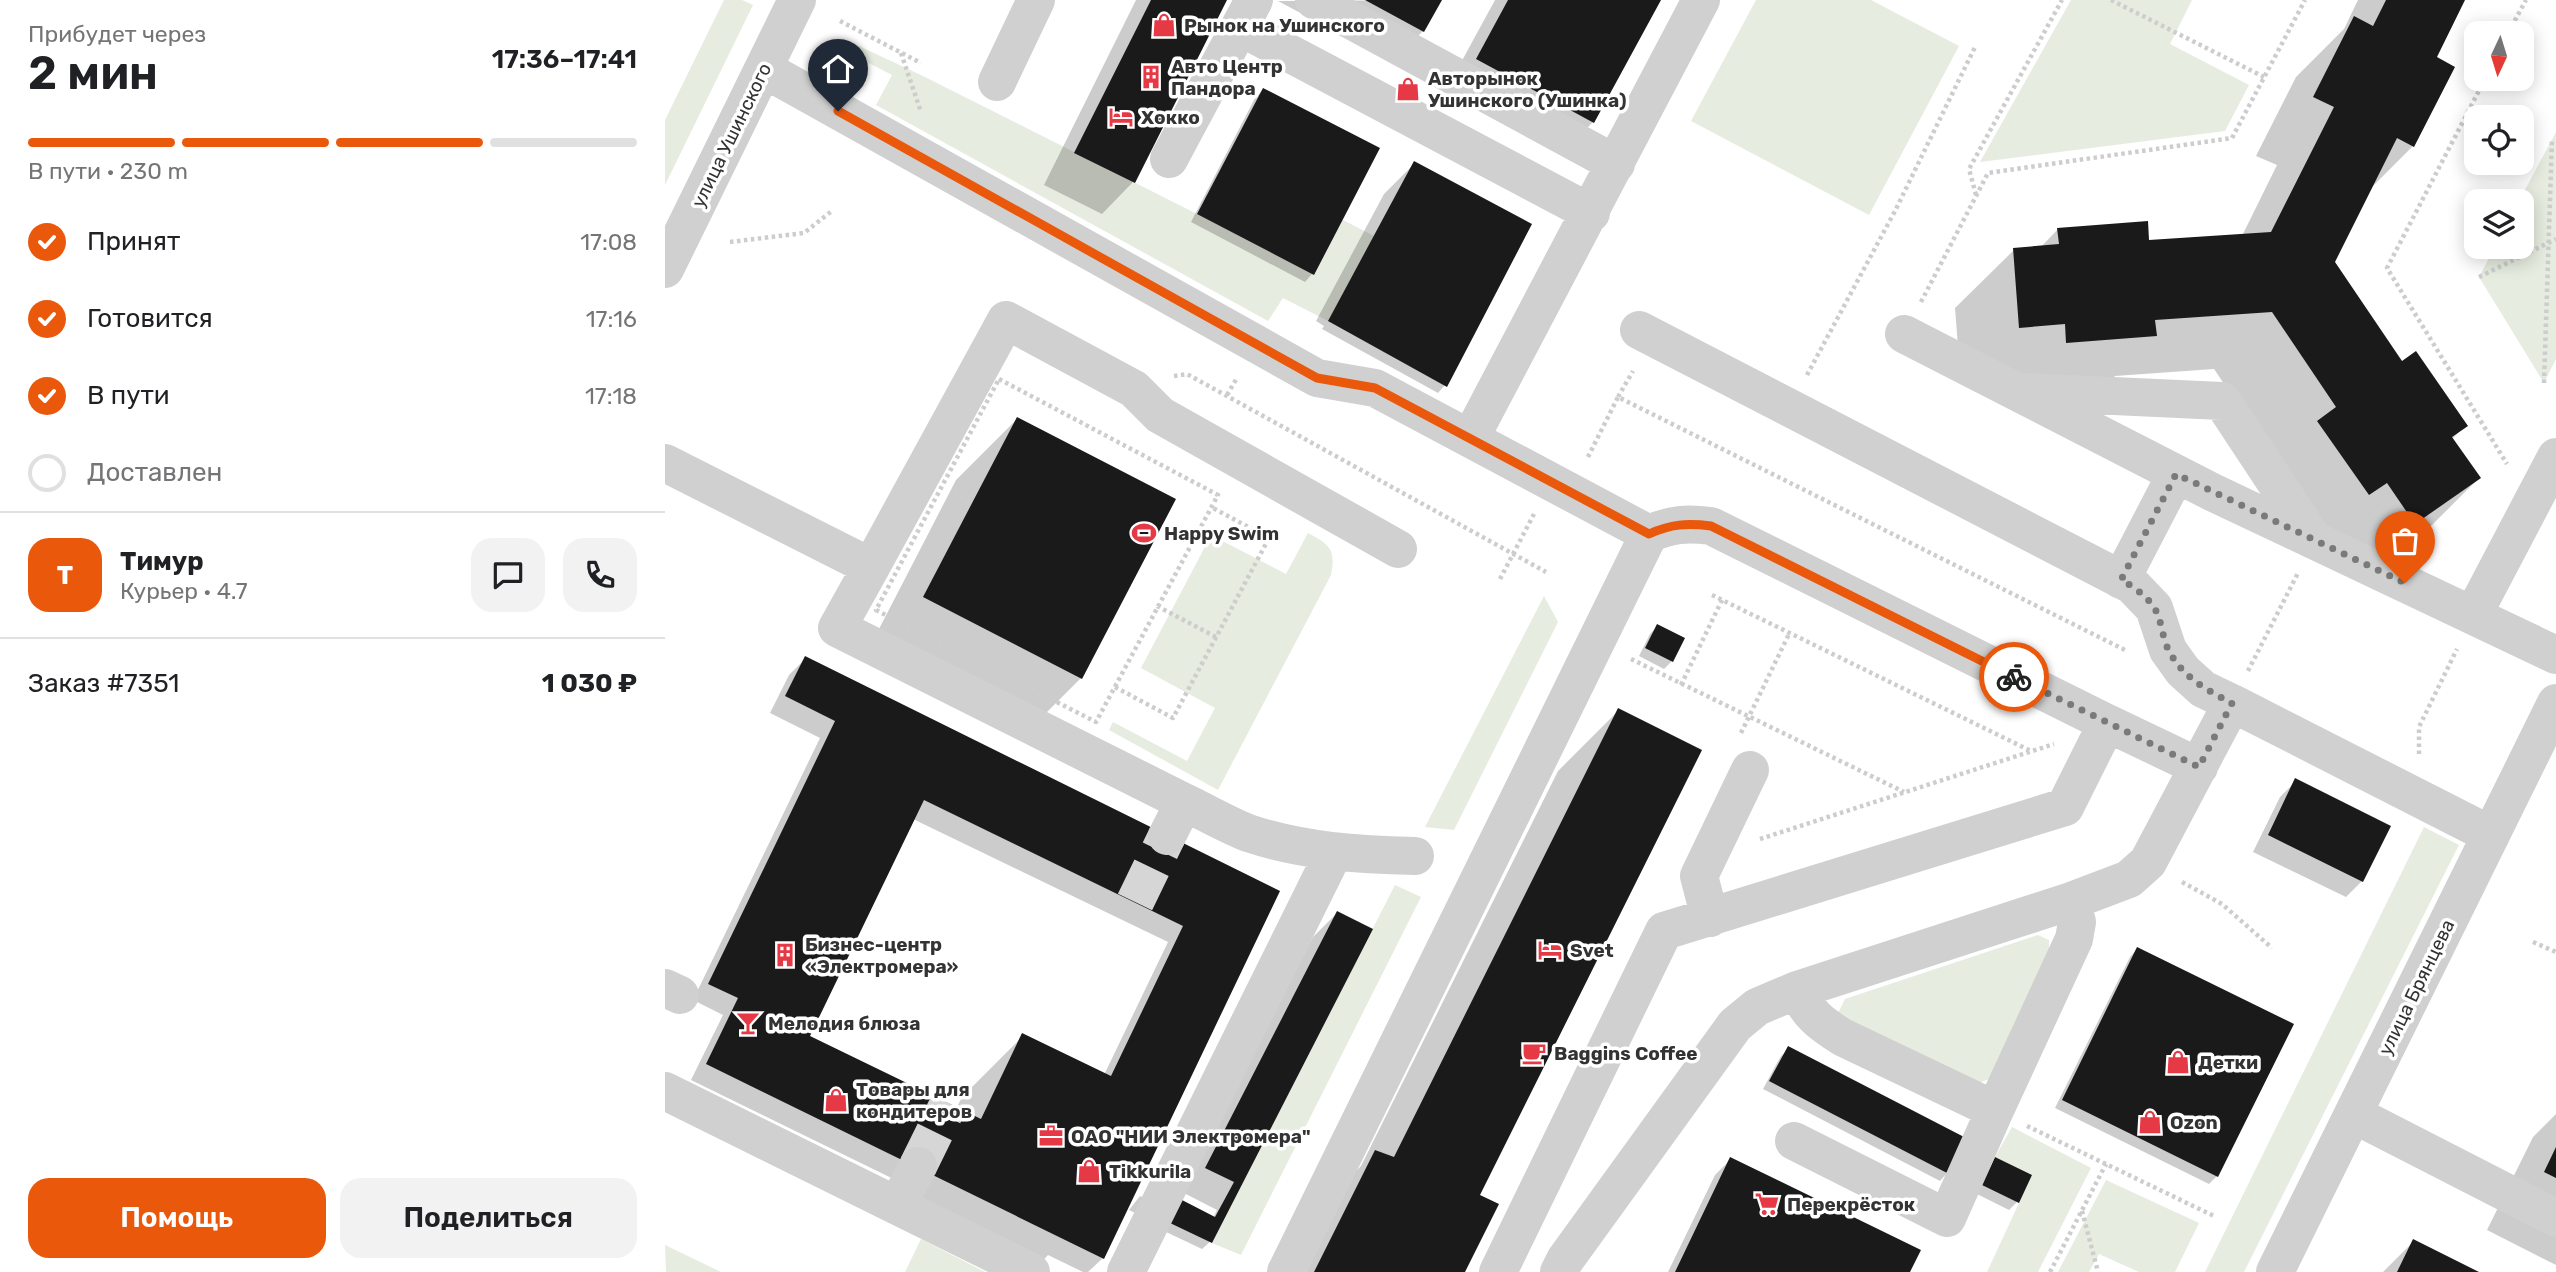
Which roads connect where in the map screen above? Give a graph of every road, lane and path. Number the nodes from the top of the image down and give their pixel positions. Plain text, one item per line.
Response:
1 (797, 0) edge
2 (1037, 0) edge
3 (1314, 0) edge
4 (1701, 0) edge
5 (2062, 0) edge
6 (2111, 0) edge
7 (2305, 0) edge
8 (2526, 0) edge
9 (1247, 13) edge
10 (840, 21) dead end
11 (2515, 21) edge
12 (1976, 45) dead end
13 (922, 63) dead end
14 (764, 68) junction
15 (2264, 77) junction
16 (997, 82) dead end
17 (2479, 91) edge
18 (2556, 142) edge
19 (1169, 159) dead end
20 (1616, 164) junction
21 (1977, 196) junction
22 (833, 210) dead end
23 (1591, 213) junction
24 (2556, 239) edge
25 (730, 242) dead end
26 (2549, 242) junction
27 (665, 269) edge
28 (2479, 278) dead end
29 (1639, 330) dead end
30 (1904, 334) joint
31 (2544, 383) dead end
32 (1134, 390) junction
33 (2015, 391) junction
34 (1790, 407) junction
35 (1471, 437) junction
36 (2556, 457) edge
37 (665, 463) edge
38 (2507, 464) dead end
39 (2176, 474) junction
40 (1561, 487) junction
41 (1211, 507) junction
42 (1649, 534) junction
43 (2315, 541) junction
44 (1398, 549) dead end
45 (1514, 554) junction
46 (871, 567) junction
47 (1546, 572) dead end
48 (1500, 579) dead end
49 (2121, 580) junction
50 (1711, 595) dead end
51 (1722, 600) junction
52 (1157, 606) junction
53 (2473, 615) junction
54 (1216, 638) junction
55 (2130, 653) dead end
56 (2556, 655) edge
57 (1626, 657) dead end
58 (1681, 685) junction
59 (1115, 687) junction
60 (2232, 703) junction
61 (2556, 703) edge
62 (2107, 723) junction
63 (2032, 751) junction
64 (2199, 767) junction
65 (1751, 770) dead end
66 (1903, 792) junction
67 (2419, 800) junction
68 (1184, 802) junction
69 (2491, 835) junction
70 (1167, 836) tunnel mouth
71 (1715, 840) junction
72 (1334, 852) junction
73 (1415, 856) dead end
74 (2148, 862) junction
75 (2071, 901) junction
76 (1710, 918) junction
77 (2533, 942) dead end
78 (2272, 948) dead end
79 (2556, 952) edge
80 (1797, 990) junction
81 (665, 1091) edge
82 (1995, 1110) junction
83 (2353, 1114) junction
84 (1794, 1141) dead end
85 (2106, 1164) junction
86 (918, 1166) tunnel mouth
87 (897, 1206) junction
88 (2082, 1211) junction
89 (2216, 1217) dead end
90 (2556, 1218) edge
91 (1031, 1272) edge
92 (1126, 1272) edge
93 (1286, 1272) edge
94 (1498, 1272) edge
95 (1559, 1272) edge
96 (2050, 1272) edge
97 (2098, 1272) edge
98 (2276, 1272) edge

1 - 14 street, улица Ушинского
2 - 16 street
3 - 20 street
4 - 20 street
5 - 21 path
6 - 15 path
7 - 15 path
8 - 11 path
9 - 19 street
9 - 23 street
10 - 13 path
12 - 34 path
14 - 27 street, улица Ушинского
14 - 35 street
15 - 21 path
17 - 38 path
18 - 26 path
20 - 23 street
21 - 30 path
22 - 25 path
23 - 35 street
24 - 26 path
26 - 28 path
26 - 31 path
29 - 34 street
30 - 33 street
32 - 44 street
32 - 45 path
32 - 46 street
33 - 39 street
33 - 43 street
34 - 49 street
35 - 40 street
36 - 53 street
37 - 46 street
39 - 43 street
39 - 49 street
40 - 42 street
40 - 45 path
40 - 55 path
41 - 52 path
41 - 54 path
41 - 59 path
42 - 62 street
42 - 93 street
43 - 53 street
43 - 60 path
45 - 47 path
45 - 48 path
46 - 68 street
49 - 60 street
50 - 51 path
51 - 58 path
51 - 63 path
52 - 54 path
52 - 59 path
53 - 56 street
53 - 67 path
54 - 59 path
57 - 58 path
58 - 66 path
60 - 64 street
60 - 67 street
61 - 69 street, улица Брянцева
62 - 63 path
62 - 64 street
62 - 76 street
63 - 66 path
64 - 74 street
65 - 71 street
66 - 71 path
67 - 69 street
68 - 70 street
68 - 72 street
69 - 83 street, улица Брянцева
71 - 76 street
72 - 73 street
72 - 92 street
74 - 75 street
74 - 78 path
75 - 80 street
75 - 82 street
76 - 94 street
77 - 79 path
80 - 82 street
80 - 95 street
81 - 87 street
82 - 84 street
82 - 85 path
83 - 90 street
83 - 98 street, улица Брянцева
85 - 88 path
85 - 89 path
86 - 87 street
87 - 91 street
88 - 96 path
88 - 97 path

